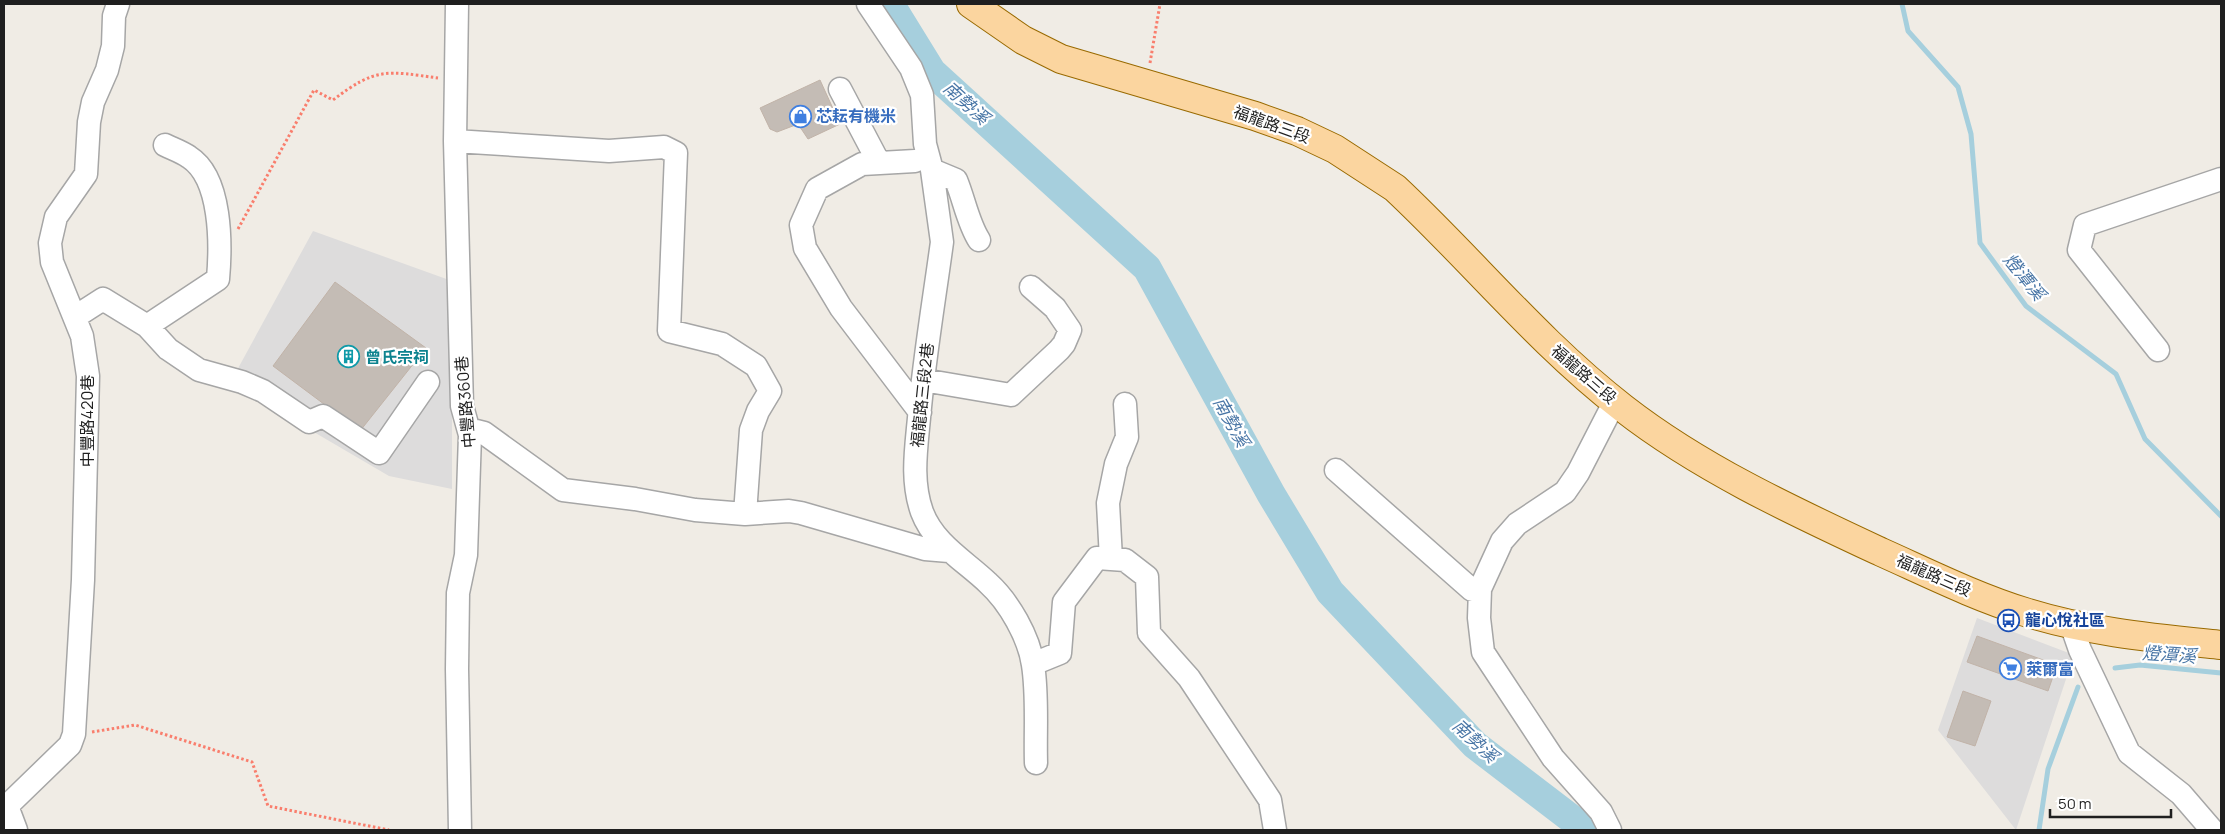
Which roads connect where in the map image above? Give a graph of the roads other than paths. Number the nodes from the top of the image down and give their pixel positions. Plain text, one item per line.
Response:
1 (118, 4) edge
2 (457, 4) edge
3 (868, 4) edge
4 (971, 4) edge
5 (840, 89) dead end
6 (455, 141) junction
7 (165, 145) dead end
8 (878, 163) junction
9 (924, 166) junction
10 (2221, 179) edge
11 (979, 240) dead end
12 (1031, 287) dead end
13 (75, 317) junction
14 (147, 326) junction
15 (2158, 350) dead end
16 (923, 380) junction
17 (428, 382) dead end
18 (1615, 401) junction
19 (1125, 404) dead end
20 (920, 412) junction
21 (470, 435) junction
22 (1336, 470) dead end
23 (745, 514) junction
24 (949, 551) junction
25 (1110, 559) junction
26 (1480, 589) junction
27 (2070, 624) junction
28 (2221, 645) edge
29 (1033, 664) junction
30 (1036, 763) dead end
31 (6, 803) edge
32 (16, 830) edge
33 (460, 830) edge
34 (1275, 830) edge
35 (1610, 830) edge
36 (2212, 830) edge

1 - 13 street, 中豐路420巷
2 - 6 street, 中豐路360巷
3 - 9 street, 福龍路三段2巷
4 - 18 main road, 福龍路三段
5 - 8 street
6 - 21 street, 中豐路360巷
6 - 23 street
7 - 14 street
8 - 9 street
8 - 20 street
9 - 11 street
9 - 16 street, 福龍路三段2巷
10 - 15 street
12 - 16 street
13 - 14 street
13 - 31 street, 中豐路420巷
14 - 17 street
16 - 20 street, 福龍路三段2巷
18 - 26 street
18 - 27 main road, 福龍路三段
19 - 25 street
20 - 24 street, 福龍路三段2巷
21 - 23 street
21 - 33 street, 中豐路360巷
22 - 26 street
23 - 24 street
24 - 29 street, 福龍路三段2巷
25 - 29 street
25 - 34 street
26 - 35 street
27 - 28 main road, 福龍路三段
27 - 36 street
29 - 30 street, 福龍路三段2巷
31 - 32 street

